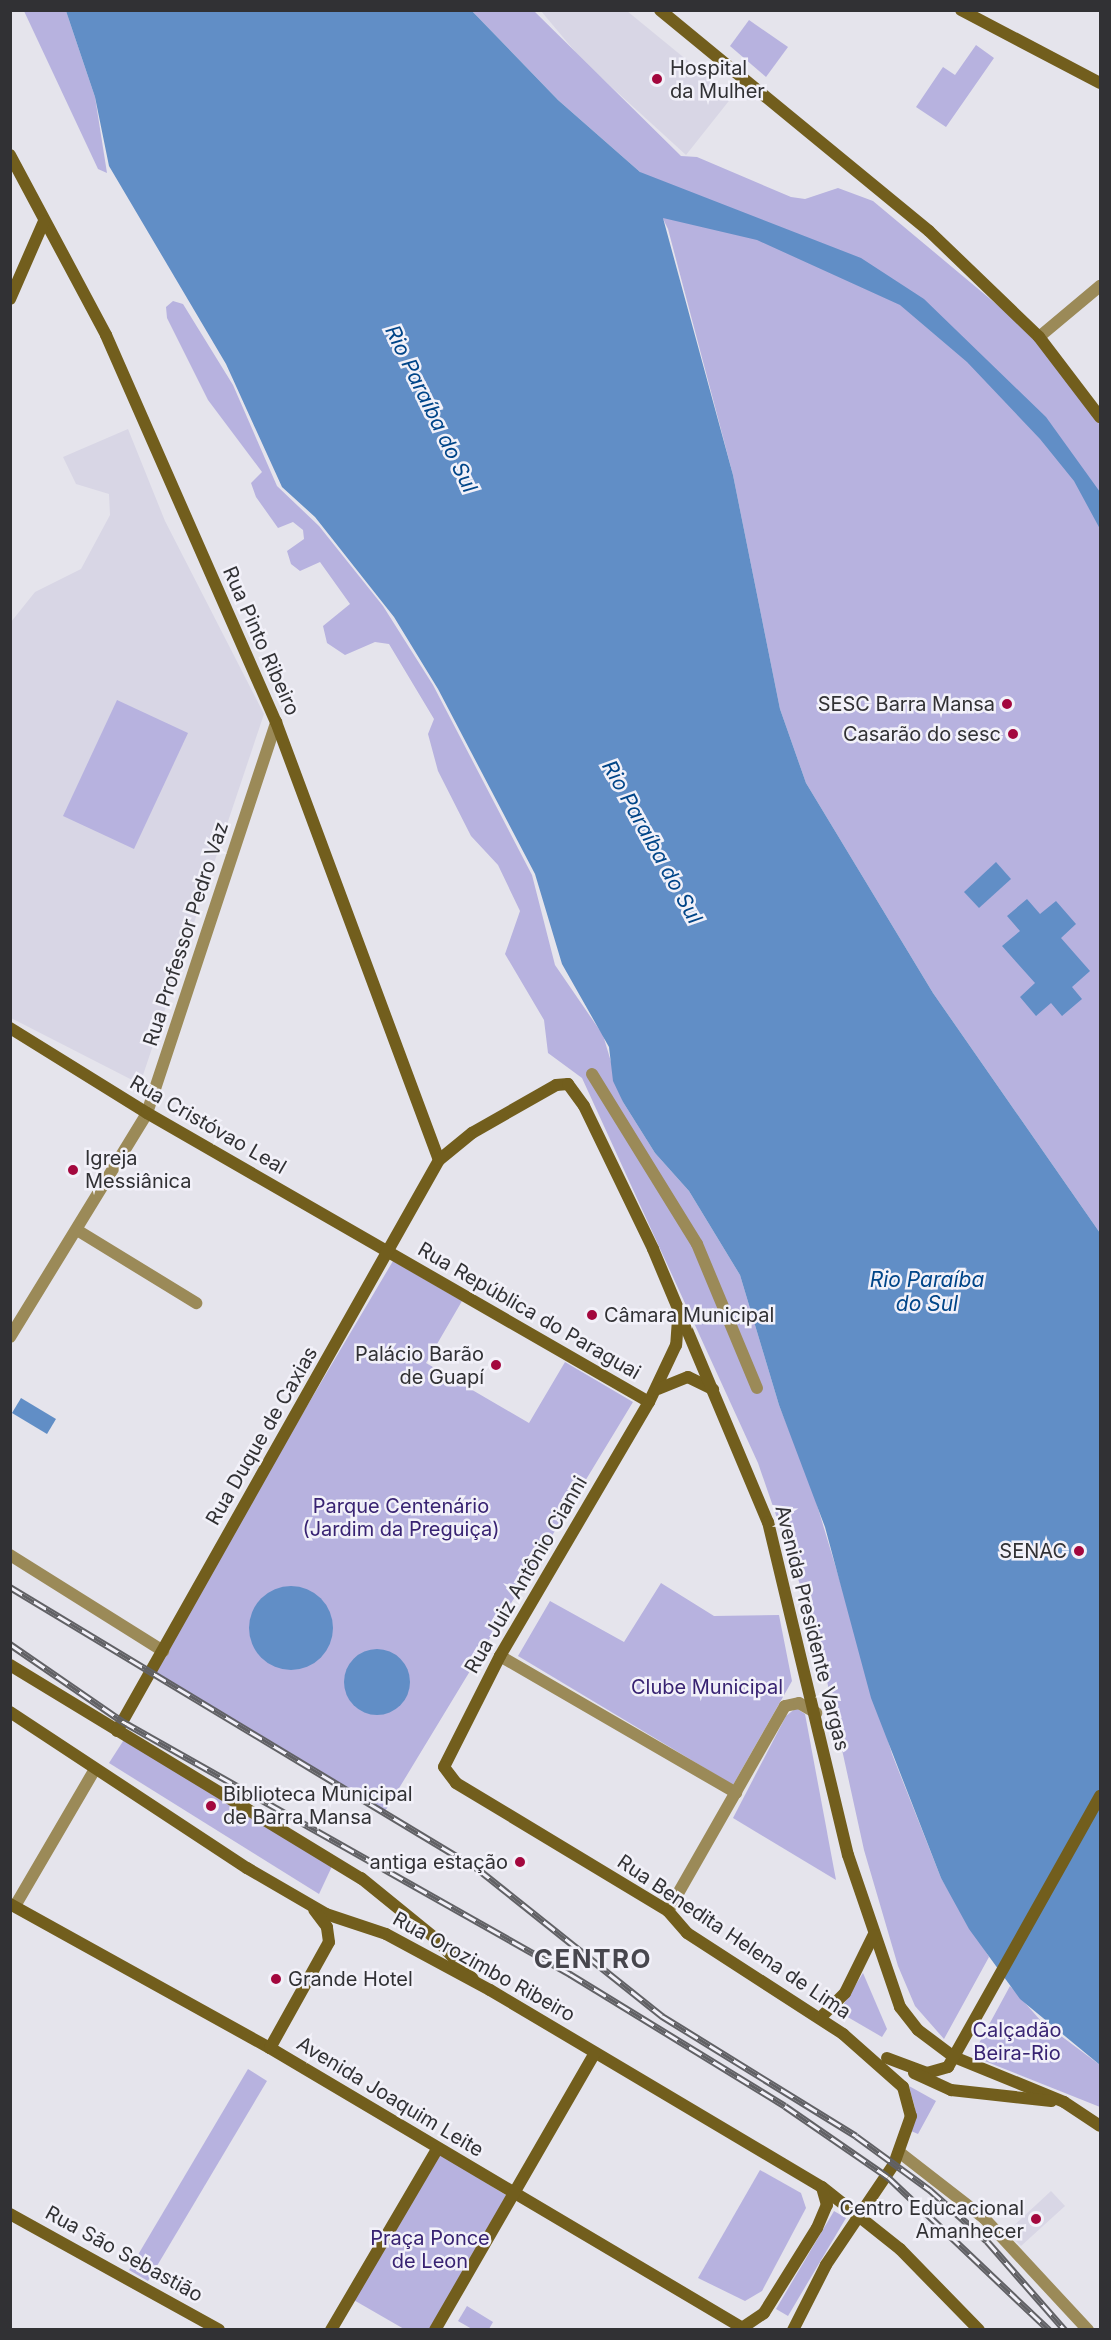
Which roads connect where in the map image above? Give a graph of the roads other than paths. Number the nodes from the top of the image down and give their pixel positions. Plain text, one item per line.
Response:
1 (660, 10) edge
2 (961, 10) edge
3 (1101, 83) edge
4 (10, 154) edge
5 (44, 221) junction
6 (1101, 286) edge
7 (10, 299) edge
8 (1039, 336) junction
9 (1101, 417) edge
10 (276, 722) junction
11 (10, 1028) edge
12 (592, 1074) dead end
13 (147, 1113) junction
14 (439, 1160) junction
15 (77, 1230) junction
16 (389, 1253) junction
17 (196, 1303) dead end
18 (678, 1315) junction
19 (10, 1338) edge
20 (757, 1388) dead end
21 (714, 1389) junction
22 (649, 1402) junction
23 (10, 1555) edge
24 (163, 1651) junction
25 (500, 1656) junction
26 (10, 1665) edge
27 (10, 1712) edge
28 (816, 1713) junction
29 (117, 1731) junction
30 (445, 1770) joint
31 (94, 1771) junction
32 (736, 1793) junction
33 (1101, 1796) edge
34 (307, 1903) junction
35 (12, 1908) edge
36 (668, 1911) junction
37 (873, 1936) junction
38 (476, 1982) junction
39 (820, 2018) junction
40 (843, 2034) junction
41 (270, 2048) junction
42 (595, 2053) junction
43 (954, 2057) junction
44 (887, 2058) junction
45 (1064, 2102) junction
46 (1101, 2126) edge
47 (437, 2149) junction
48 (899, 2152) junction
49 (822, 2187) junction
50 (515, 2195) junction
51 (10, 2214) edge
52 (859, 2215) junction
53 (742, 2328) edge
54 (219, 2330) edge
55 (331, 2330) edge
56 (435, 2330) edge
57 (793, 2330) edge
58 (979, 2330) edge
59 (1088, 2330) edge

1 - 8 street
2 - 3 street
4 - 5 street, Rua Pinto Ribeiro
5 - 7 street
5 - 10 street, Rua Pinto Ribeiro
6 - 8 street
8 - 9 street
10 - 13 street, Rua Professor Pedro Vaz
10 - 14 street, Rua Pinto Ribeiro
11 - 13 street, Rua Cristóvao Leal
12 - 20 street
13 - 15 street, Rua Professor Pedro Vaz
13 - 16 street, Rua Cristóvao Leal
14 - 16 street, Rua Duque de Caxias
14 - 18 street, Avenida Presidente Vargas
15 - 17 street
15 - 19 street, Rua Professor Pedro Vaz
16 - 22 street, Rua República do Paraguai
16 - 24 street, Rua Duque de Caxias
18 - 21 street, Avenida Presidente Vargas
18 - 22 street, Rua Juiz Antônio Cianni
21 - 22 street, Rua Juiz Antônio Cianni
21 - 28 street, Avenida Presidente Vargas
22 - 25 street, Rua Juiz Antônio Cianni
23 - 24 street
24 - 29 street, Rua Duque de Caxias
25 - 30 street, Rua Juiz Antônio Cianni
25 - 32 street
26 - 29 street
27 - 31 street, Rua Orozimbo Ribeiro
28 - 32 street
28 - 37 street, Avenida Presidente Vargas
29 - 38 street
30 - 36 street, Rua Benedita Helena de Lima
31 - 34 street, Rua Orozimbo Ribeiro
31 - 35 street
32 - 36 street
33 - 43 street
34 - 38 street, Rua Orozimbo Ribeiro
34 - 41 street
35 - 41 street, Avenida Joaquim Leite
36 - 39 street, Rua Benedita Helena de Lima
37 - 39 street
37 - 43 street, Avenida Presidente Vargas
38 - 42 street, Rua Orozimbo Ribeiro
39 - 40 street, Rua Benedita Helena de Lima
40 - 44 street
40 - 48 street, Rua Benedita Helena de Lima
41 - 47 street, Avenida Joaquim Leite
42 - 49 street, Rua Orozimbo Ribeiro
42 - 50 street
43 - 44 street
43 - 45 street, Avenida Presidente Vargas
44 - 45 street
45 - 46 street, Avenida Presidente Vargas
47 - 50 street, Avenida Joaquim Leite
47 - 55 street
48 - 52 street
48 - 59 street
49 - 52 street, Rua Orozimbo Ribeiro
49 - 53 street
50 - 53 street, Avenida Joaquim Leite
50 - 56 street
51 - 54 street, Rua São Sebastião
52 - 57 street
52 - 58 street, Rua Orozimbo Ribeiro

